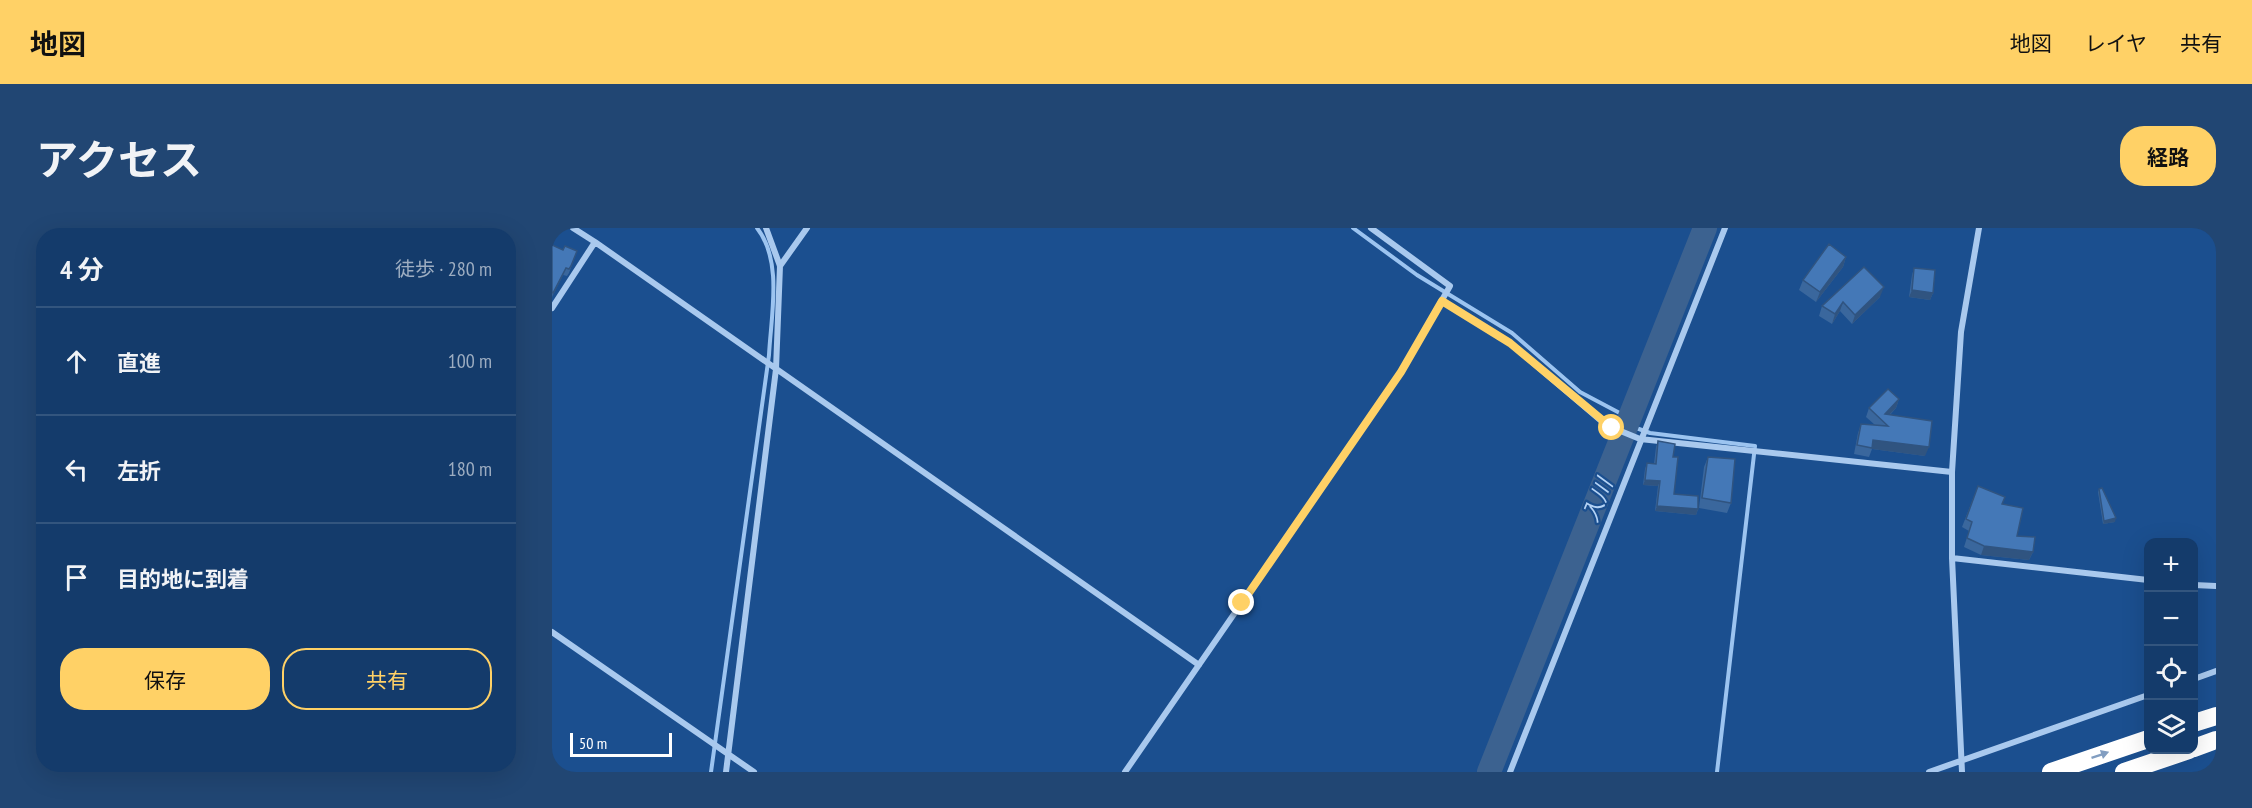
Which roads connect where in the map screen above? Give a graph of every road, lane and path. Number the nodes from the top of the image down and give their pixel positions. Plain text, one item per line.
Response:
1 (573, 228) edge
2 (766, 228) edge
3 (807, 228) edge
4 (1371, 228) edge
5 (1725, 228) edge
6 (1979, 228) edge
7 (595, 242) junction
8 (780, 266) junction
9 (1442, 301) junction
10 (552, 308) edge
11 (776, 369) junction
12 (1640, 439) junction
13 (1952, 472) junction
14 (1952, 558) junction
15 (2144, 580) edge
16 (2198, 585) edge
17 (2216, 586) edge
18 (552, 633) edge
19 (1199, 665) junction
20 (2216, 671) edge
21 (2198, 677) edge
22 (2144, 696) edge
23 (2216, 716) edge
24 (2198, 721) edge
25 (2144, 740) edge
26 (2216, 740) edge
27 (2198, 746) edge
28 (728, 754) junction
29 (2177, 754) edge
30 (1962, 761) junction
31 (726, 772) edge
32 (754, 772) edge
33 (1125, 772) edge
34 (1510, 772) edge
35 (1929, 772) edge
36 (1962, 772) edge
37 (2051, 772) edge
38 (2124, 772) edge

1 - 7 street
2 - 8 street
3 - 8 street
4 - 9 street
5 - 12 street
6 - 13 street
7 - 10 street
7 - 11 street
8 - 11 street
9 - 12 street
9 - 19 street
11 - 19 street
11 - 28 street
12 - 13 street
12 - 34 street
13 - 14 street
14 - 15 street
14 - 30 street
16 - 17 street
18 - 28 street
19 - 33 street
20 - 21 street
22 - 30 street
23 - 24 highway
37 -> 25 highway
26 - 27 highway
28 - 31 street
28 - 32 street
29 - 38 highway
30 - 35 street
30 - 36 street

